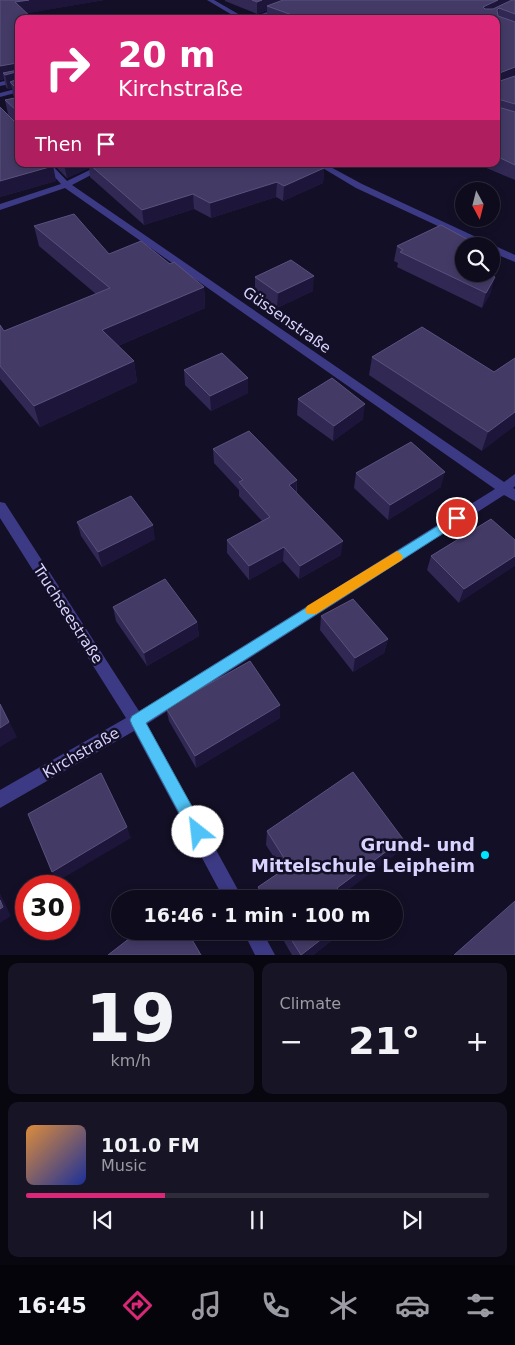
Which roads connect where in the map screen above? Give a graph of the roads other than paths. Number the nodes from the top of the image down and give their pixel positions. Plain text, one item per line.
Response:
1 (210, 0) edge
2 (308, 0) edge
3 (237, 15) edge
4 (263, 15) edge
5 (15, 81) edge
6 (0, 84) edge
7 (15, 91) edge
8 (0, 95) edge
9 (50, 167) edge
10 (102, 167) edge
11 (325, 167) edge
12 (66, 185) junction
13 (0, 207) edge
14 (469, 237) edge
15 (500, 252) edge
16 (515, 259) edge
17 (515, 478) edge
18 (509, 492) edge
19 (0, 507) edge
20 (137, 720) junction
21 (0, 799) edge
22 (229, 890) edge
23 (257, 940) edge
24 (265, 955) edge

1 - 3 street
2 - 4 street
5 - 6 street
7 - 8 street
9 - 12 street, Güssenstraße
10 - 12 street
11 - 14 street
12 - 13 street
12 - 18 street, Güssenstraße
15 - 16 street
17 - 18 street, Kirchstraße
18 - 20 street, Kirchstraße
19 - 20 street, Truchseestraße
20 - 21 street, Kirchstraße
20 - 22 street, Truchseestraße
23 - 24 street

